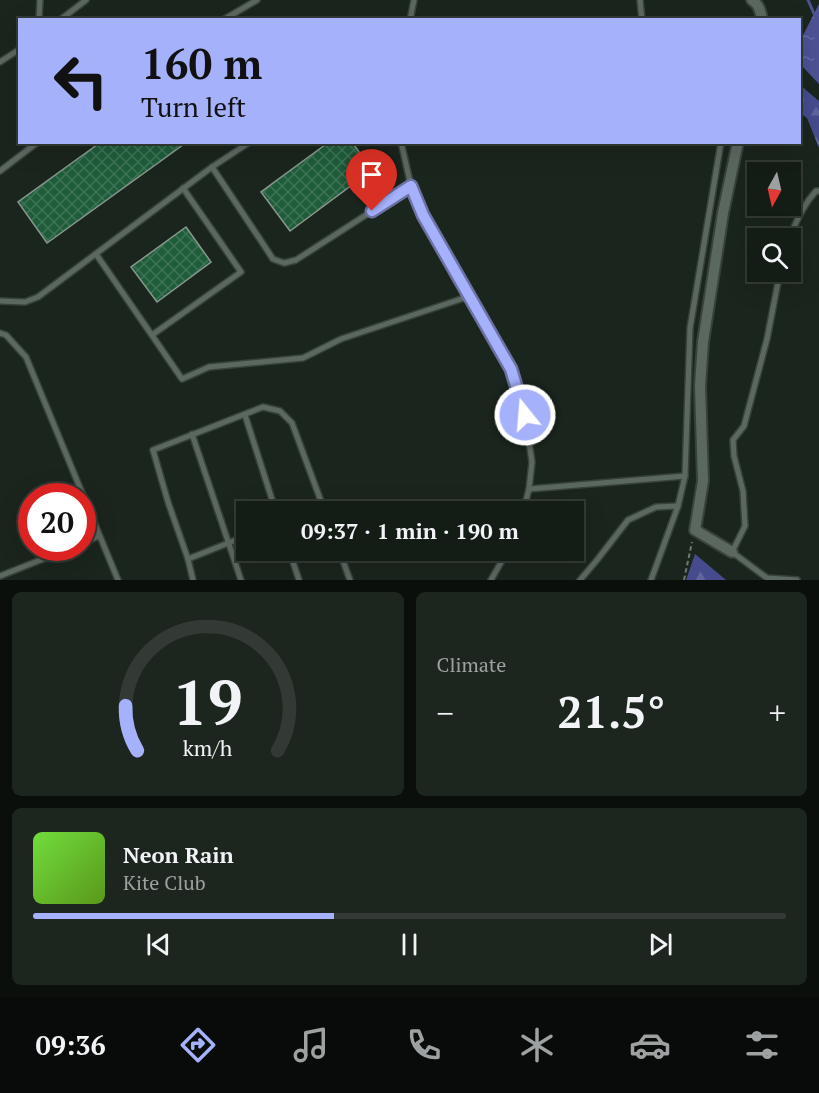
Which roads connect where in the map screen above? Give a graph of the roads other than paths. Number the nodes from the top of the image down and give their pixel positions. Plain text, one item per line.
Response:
1 (40, 0) edge
2 (86, 0) edge
3 (256, 0) edge
4 (414, 0) edge
5 (640, 0) edge
6 (752, 0) edge
7 (39, 18) edge
8 (63, 18) edge
9 (226, 18) edge
10 (410, 18) edge
11 (642, 18) edge
12 (762, 18) edge
13 (18, 50) edge
14 (0, 62) edge
15 (35, 144) edge
16 (247, 144) edge
17 (401, 144) edge
18 (721, 144) edge
19 (738, 144) edge
20 (212, 167) junction
21 (0, 171) edge
22 (411, 186) junction
23 (183, 189) junction
24 (819, 191) edge
25 (794, 228) edge
26 (96, 254) junction
27 (778, 282) edge
28 (470, 296) junction
29 (0, 301) edge
30 (0, 333) edge
31 (152, 335) junction
32 (245, 415) junction
33 (192, 434) junction
34 (686, 476) junction
35 (530, 489) junction
36 (272, 501) edge
37 (321, 501) edge
38 (526, 501) edge
39 (678, 506) junction
40 (99, 536) junction
41 (96, 537) edge
42 (236, 540) edge
43 (228, 543) junction
44 (732, 552) junction
45 (188, 559) junction
46 (38, 561) edge
47 (293, 561) edge
48 (343, 561) edge
49 (502, 561) edge
50 (0, 576) edge
51 (118, 580) edge
52 (193, 580) edge
53 (241, 580) edge
54 (299, 580) edge
55 (350, 580) edge
56 (491, 580) edge
57 (580, 580) edge
58 (651, 580) edge
59 (797, 580) edge

1 - 7 lane
2 - 8 lane
3 - 9 lane
4 - 10 lane
5 - 11 lane
6 - 12 street
13 - 14 lane
15 - 21 lane
16 - 20 lane
17 - 22 lane
18 - 34 lane
19 - 44 street
20 - 22 lane
20 - 23 lane
22 - 28 lane
23 - 26 lane
23 - 31 lane
24 - 25 lane
26 - 29 lane
26 - 31 lane
27 - 44 lane
28 - 31 lane
28 - 35 lane
30 - 40 lane
32 - 33 lane
32 - 36 lane
32 - 37 lane
33 - 43 lane
33 - 45 lane
34 - 35 lane
34 - 39 lane
35 - 38 lane
39 - 57 lane
39 - 58 lane
40 - 41 lane
40 - 51 lane
42 - 43 lane
43 - 45 lane
43 - 53 lane
44 - 59 lane
45 - 52 lane
46 - 50 lane
47 - 54 lane
48 - 55 lane
49 - 56 lane

